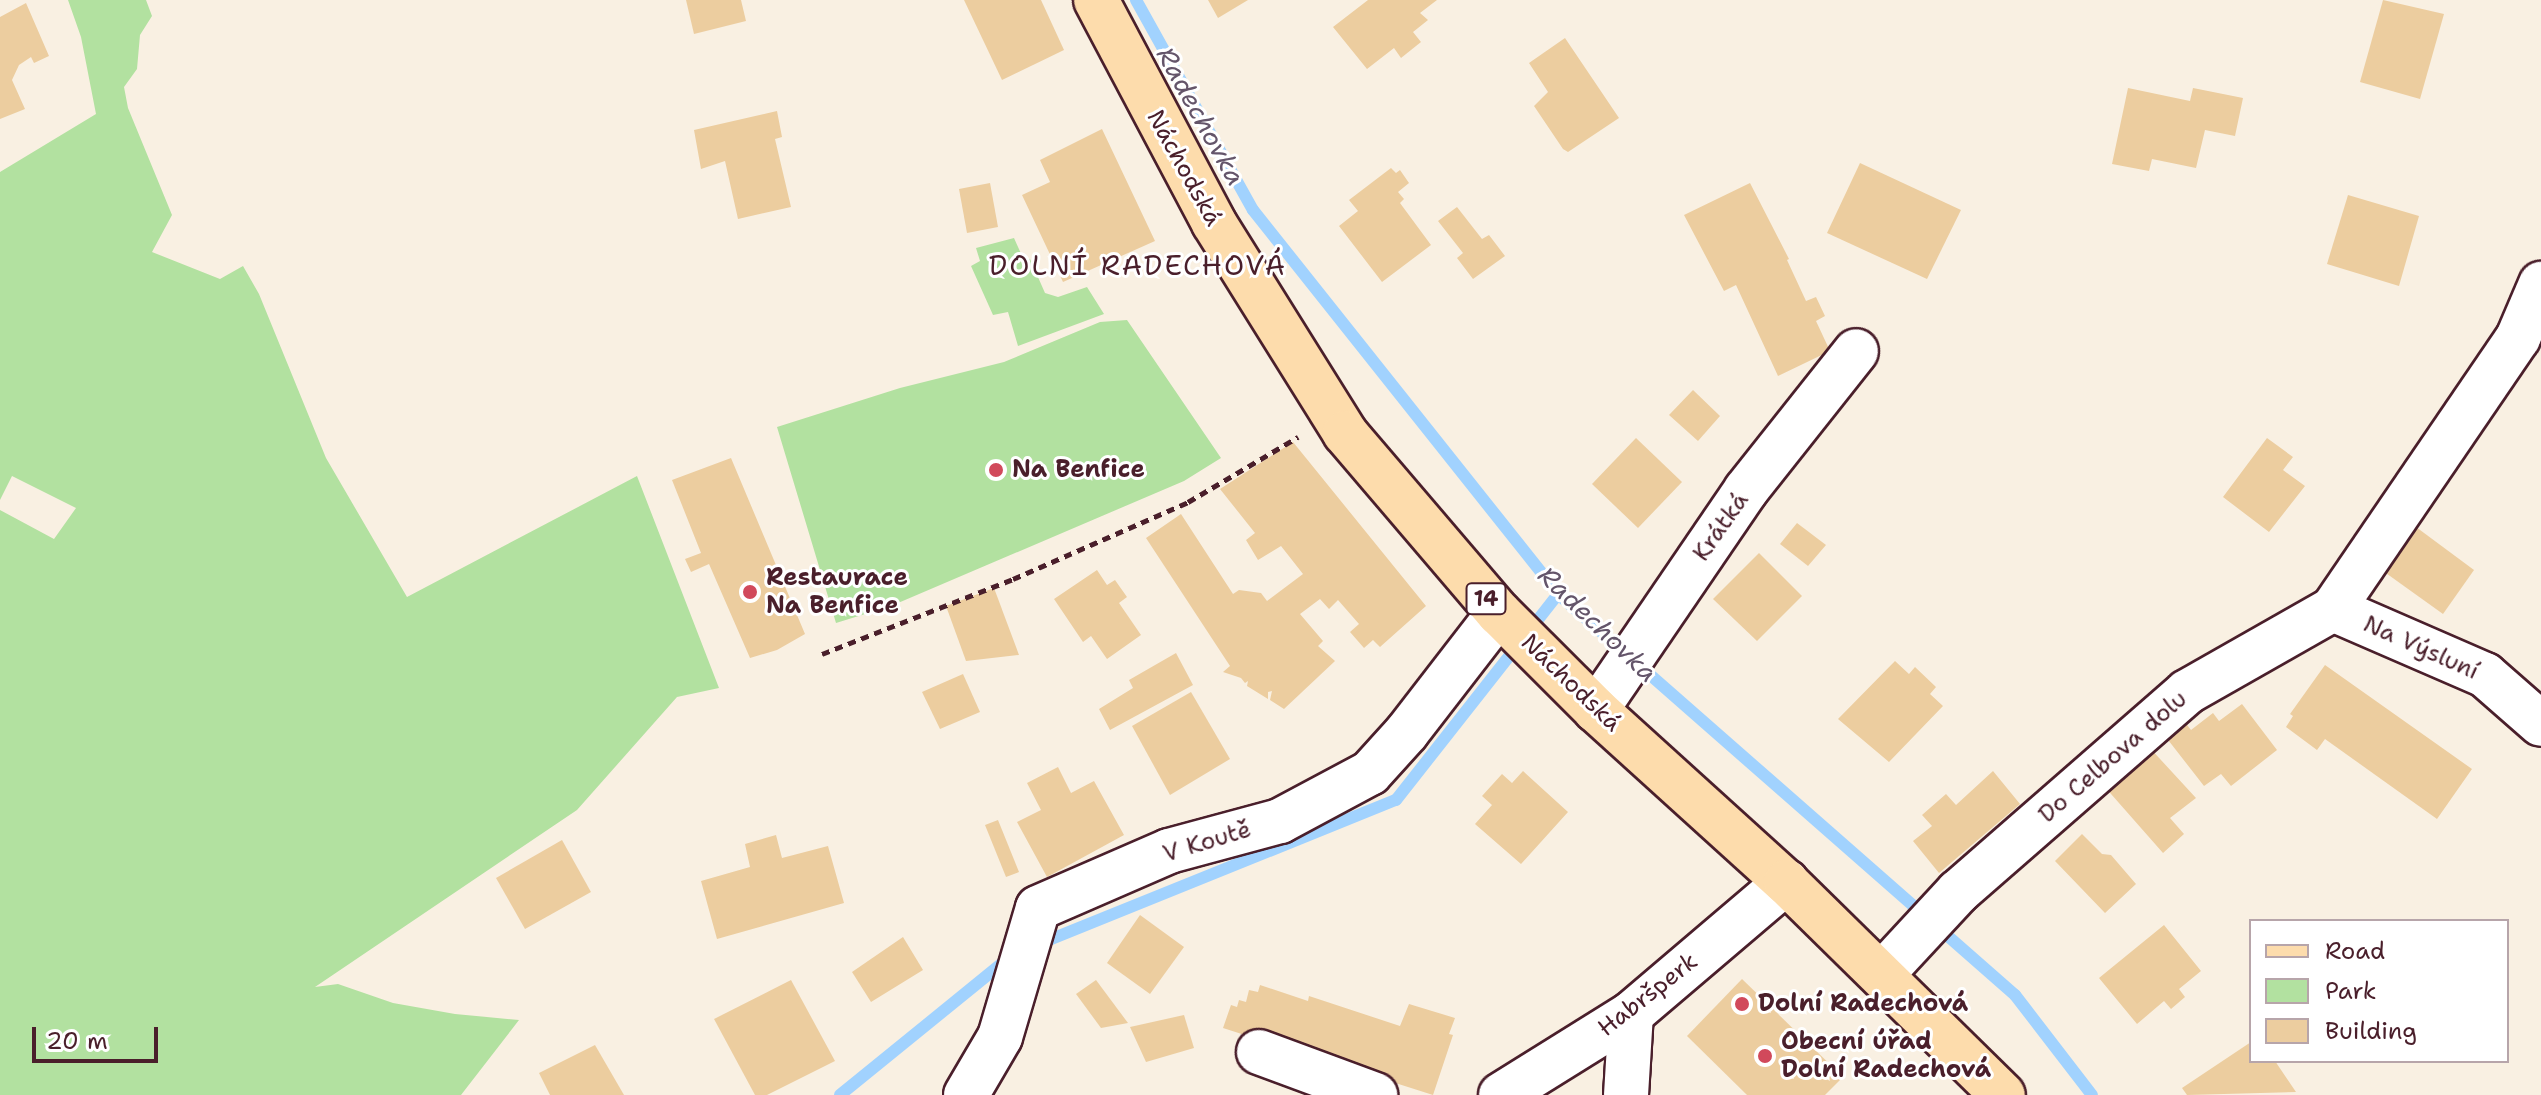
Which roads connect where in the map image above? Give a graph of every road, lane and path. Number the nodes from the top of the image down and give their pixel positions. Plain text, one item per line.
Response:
1 (1096, 0) edge
2 (2541, 284) edge
3 (1856, 351) dead end
4 (1334, 417) junction
5 (2333, 609) junction
6 (1499, 613) junction
7 (822, 654) dead end
8 (1596, 710) junction
9 (2541, 724) edge
10 (1786, 882) junction
11 (1882, 974) junction
12 (1631, 1014) junction
13 (1259, 1052) dead end
14 (966, 1095) edge
15 (1375, 1095) edge
16 (1501, 1095) edge
17 (1626, 1095) edge
18 (2003, 1095) edge

1 - 4 main road, Náchodská / 14
2 - 5 street, Do Celbova dolu
3 - 8 street, Krátká
4 - 6 main road, Náchodská / 14
4 - 7 path
5 - 9 street, Na Výsluní
5 - 11 street, Do Celbova dolu
6 - 8 main road, Náchodská / 14
6 - 14 street, V Koutě
8 - 10 main road, Náchodská / 14
10 - 11 main road, Náchodská / 14
10 - 12 street, Habršperk
11 - 18 main road, Náchodská / 14
12 - 16 street, Habršperk
12 - 17 street
13 - 15 street

